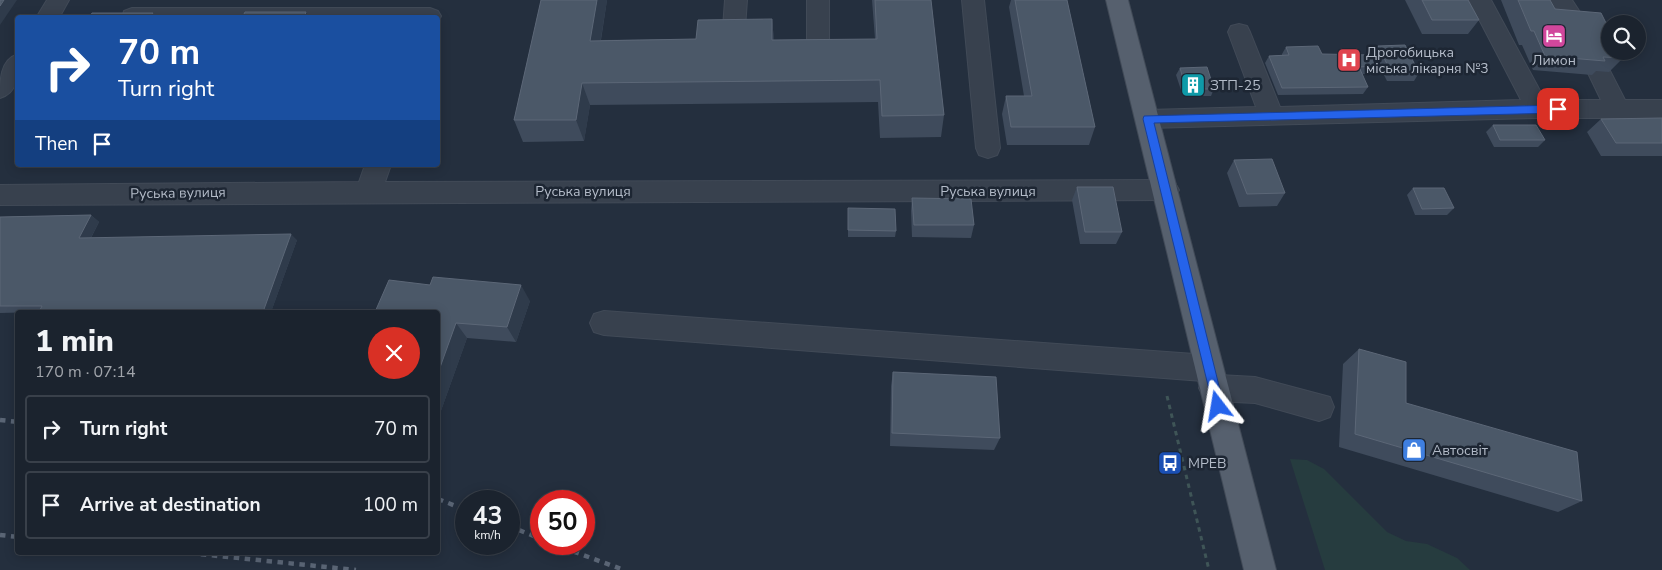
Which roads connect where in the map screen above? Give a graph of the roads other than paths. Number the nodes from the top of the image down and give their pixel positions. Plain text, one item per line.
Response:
1 (58, 0) edge
2 (736, 0) edge
3 (818, 0) edge
4 (973, 0) edge
5 (1117, 0) edge
6 (1480, 0) edge
7 (1560, 0) edge
8 (432, 11) edge
9 (49, 15) edge
10 (192, 15) edge
11 (1578, 26) edge
12 (734, 28) edge
13 (1239, 32) dead end
14 (818, 46) edge
15 (15, 66) edge
16 (1599, 71) edge
17 (0, 89) edge
18 (1617, 108) junction
19 (1538, 109) junction
20 (1662, 109) edge
21 (1272, 116) junction
22 (1148, 119) junction
23 (988, 148) dead end
24 (377, 167) edge
25 (1166, 190) junction
26 (368, 192) junction
27 (0, 195) edge
28 (604, 323) dead end
29 (1211, 378) junction
30 (1319, 407) dead end
31 (1260, 570) edge

1 - 9 street
2 - 12 street
3 - 14 street
4 - 23 street
5 - 22 main road
6 - 19 street
7 - 11 street
8 - 10 street
13 - 21 street
15 - 17 street
16 - 18 street
18 - 19 street
18 - 20 street
19 - 21 street
21 - 22 street
22 - 25 main road
24 - 26 street
25 - 26 street, Руська вулиця
25 - 29 main road
26 - 27 street, Руська вулиця
28 - 29 street
29 - 30 street
29 - 31 main road

